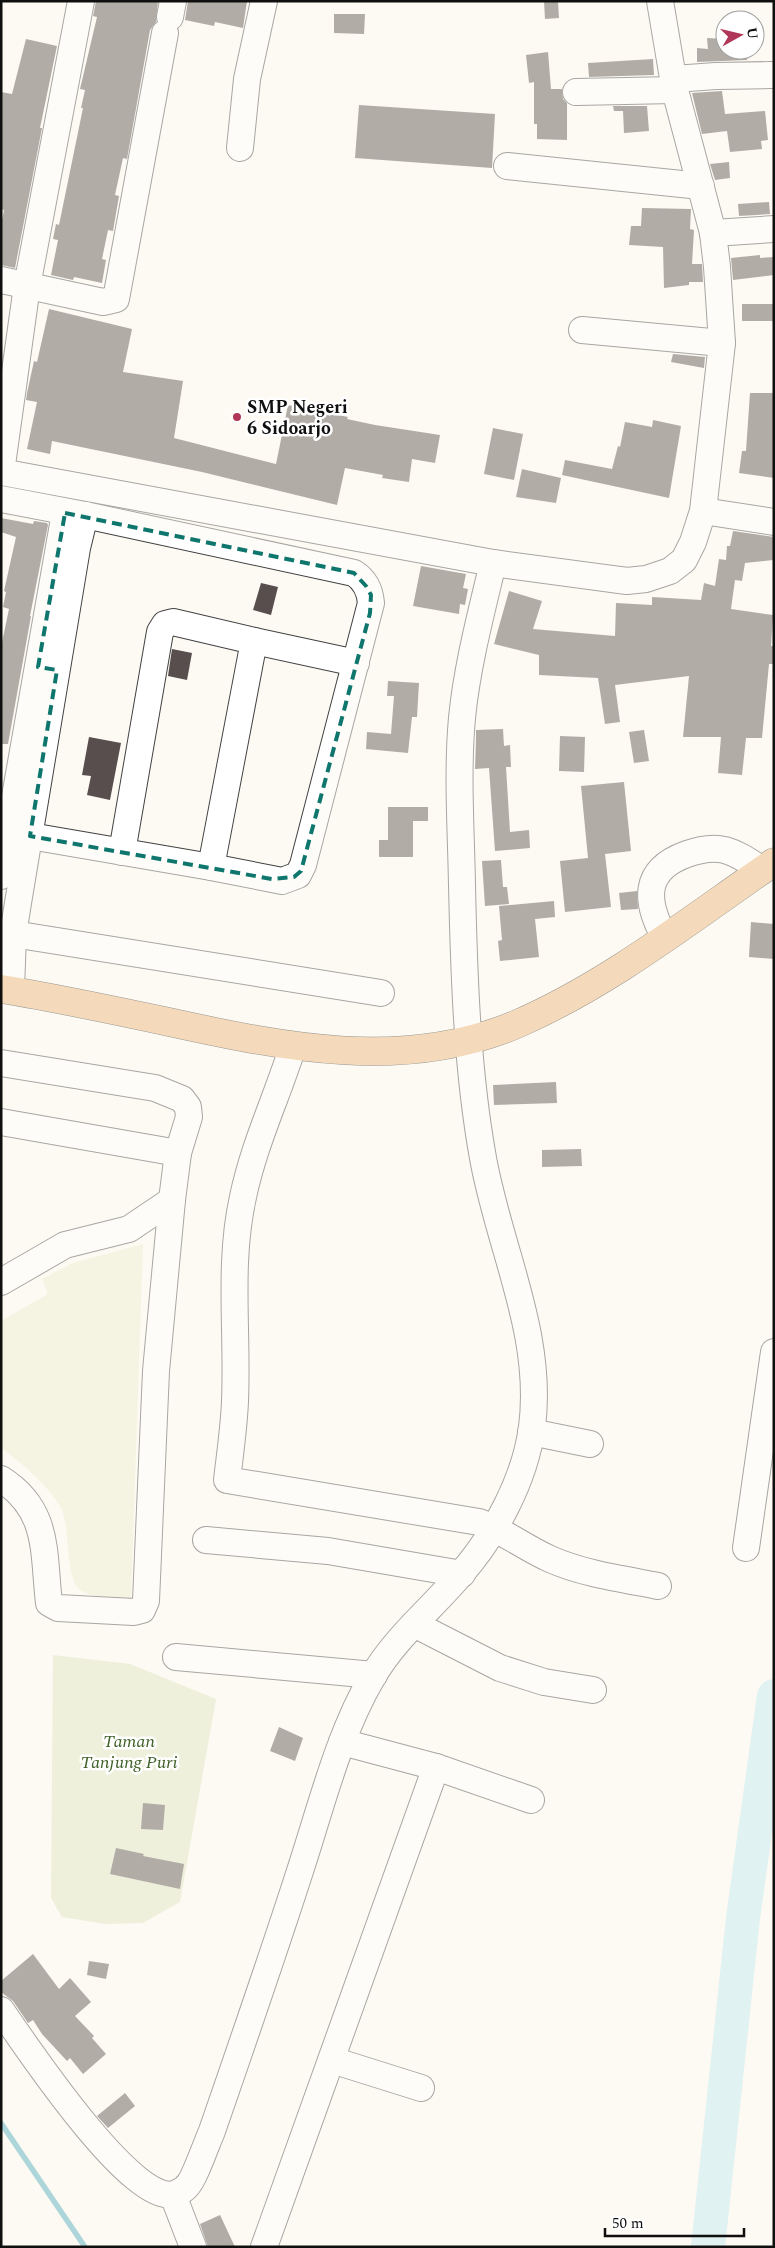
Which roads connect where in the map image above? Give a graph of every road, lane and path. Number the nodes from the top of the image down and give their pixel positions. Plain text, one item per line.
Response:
1 (81, 1) edge
2 (264, 1) edge
3 (660, 1) edge
4 (170, 17) edge
5 (771, 75) dead end
6 (675, 85) junction
7 (576, 92) dead end
8 (240, 148) dead end
9 (507, 166) dead end
10 (701, 186) junction
11 (774, 229) edge
12 (713, 233) junction
13 (1, 280) edge
14 (27, 286) junction
15 (582, 330) dead end
16 (722, 343) junction
17 (1, 472) edge
18 (1, 499) edge
19 (703, 511) junction
20 (75, 514) junction
21 (774, 522) edge
22 (493, 563) junction
23 (254, 641) junction
24 (356, 663) junction
25 (14, 833) edge
26 (122, 852) junction
27 (768, 866) edge
28 (211, 867) junction
29 (1, 876) edge
30 (7, 933) edge
31 (665, 938) junction
32 (6, 990) edge
33 (381, 994) dead end
34 (469, 1040) junction
35 (293, 1046) junction
36 (1, 1064) edge
37 (1, 1122) edge
38 (178, 1153) junction
39 (172, 1200) junction
40 (1, 1282) edge
41 (774, 1352) edge
42 (531, 1432) junction
43 (590, 1444) dead end
44 (1, 1479) edge
45 (494, 1528) junction
46 (206, 1540) dead end
47 (746, 1548) dead end
48 (462, 1574) junction
49 (658, 1586) dead end
50 (414, 1624) junction
51 (176, 1657) dead end
52 (374, 1674) junction
53 (593, 1690) dead end
54 (342, 1742) junction
55 (436, 1768) junction
56 (531, 1800) dead end
57 (1, 2010) edge
58 (332, 2060) junction
59 (421, 2088) dead end
60 (173, 2195) junction
61 (193, 2247) edge
62 (264, 2247) edge

1 - 14 street
2 - 8 street
3 - 6 street
4 - 14 street
5 - 6 street
6 - 7 street
6 - 10 street
9 - 10 street
10 - 12 street
11 - 12 street
12 - 16 street
13 - 14 street
14 - 17 street
15 - 16 street
16 - 19 street
17 - 22 street
18 - 20 street
19 - 21 street
19 - 22 street
20 - 24 street
20 - 25 street
22 - 34 street
23 - 24 street
23 - 26 street
23 - 28 street
24 - 28 street
25 - 26 street
25 - 29 street
25 - 30 street
26 - 28 street
27 - 31 main road
27 - 31 street
30 - 32 street
30 - 33 street
31 - 34 main road
32 - 35 main road
34 - 35 main road
34 - 42 street
35 - 45 street
36 - 38 street
37 - 38 street
38 - 39 street
39 - 40 street
39 - 44 street
41 - 47 street
42 - 43 street
42 - 45 street
45 - 48 street
45 - 49 street
46 - 48 street
48 - 50 street
50 - 52 street
50 - 53 street
51 - 52 street
52 - 54 street
54 - 55 street
54 - 60 street
55 - 56 street
55 - 58 street
57 - 60 street
58 - 59 street
58 - 62 street
60 - 61 street

